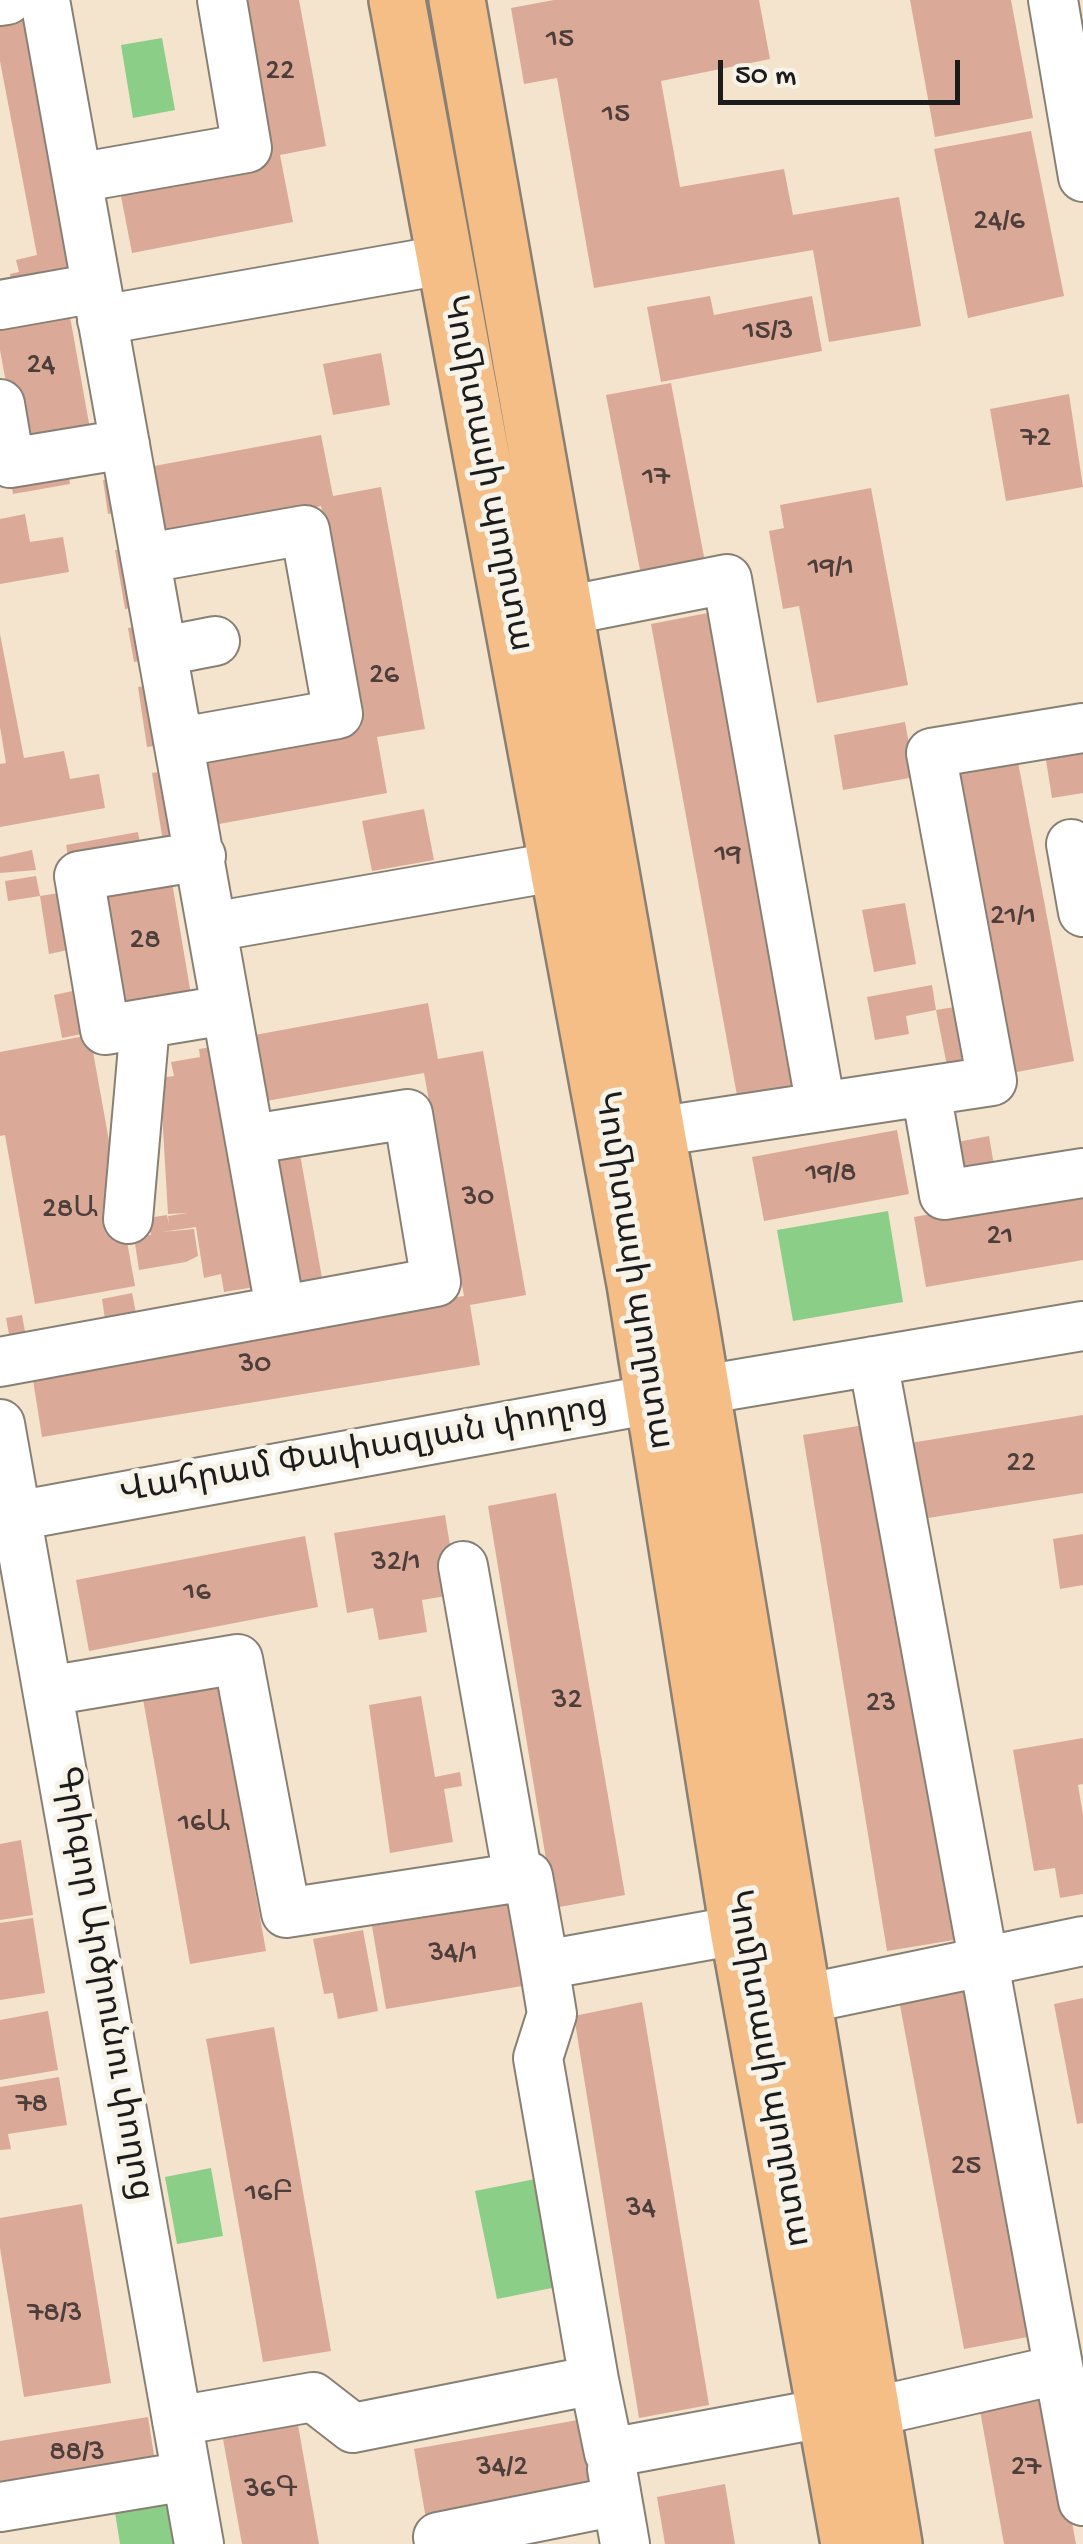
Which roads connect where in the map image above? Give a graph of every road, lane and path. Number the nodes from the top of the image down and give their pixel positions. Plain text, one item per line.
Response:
1 (45, 0) edge
2 (222, 0) edge
3 (397, 0) edge
4 (457, 0) edge
5 (1053, 0) edge
6 (1083, 177) edge
7 (78, 178) junction
8 (443, 260) junction
9 (99, 304) junction
10 (0, 305) edge
11 (0, 404) edge
12 (125, 444) junction
13 (5, 468) edge
14 (148, 558) junction
15 (565, 612) junction
16 (215, 641) dead end
17 (164, 652) junction
18 (1083, 728) edge
19 (181, 742) junction
20 (1071, 844) dead end
21 (201, 856) junction
22 (560, 866) junction
23 (1083, 912) edge
24 (212, 926) junction
25 (225, 1010) junction
26 (145, 1024) junction
27 (926, 1091) junction
28 (821, 1107) junction
29 (656, 1132) junction
30 (253, 1139) junction
31 (1083, 1173) edge
32 (128, 1219) dead end
33 (280, 1308) junction
34 (1083, 1326) edge
35 (873, 1361) junction
36 (0, 1362) edge
37 (677, 1394) junction
38 (0, 1424) edge
39 (9, 1518) edge
40 (463, 1566) dead end
41 (48, 1690) junction
42 (518, 1878) junction
43 (738, 1930) junction
44 (1083, 1942) edge
45 (981, 1962) junction
46 (544, 1965) junction
47 (804, 1998) junction
48 (1057, 2370) junction
49 (594, 2380) junction
50 (850, 2412) junction
51 (177, 2421) junction
52 (609, 2453) junction
53 (187, 2476) junction
54 (1083, 2502) edge
55 (0, 2507) edge
56 (621, 2522) edge
57 (438, 2537) dead end
58 (198, 2544) edge
59 (849, 2544) edge
60 (894, 2544) edge

1 - 7 street
2 - 7 street
3 - 8 main road, Կոմիտասի պողոտա
4 - 15 main road, Կոմիտասի պողոտա
5 - 6 street
7 - 9 street
8 - 9 street
8 - 22 main road, Կոմիտասի պողոտա
9 - 10 street
9 - 12 street
11 - 13 street
12 - 13 street
12 - 14 street
14 - 17 street
14 - 19 street
15 - 28 street
15 - 29 main road, Կոմիտասի պողոտա
16 - 17 street
17 - 19 street
18 - 27 street
19 - 21 street
20 - 23 street
21 - 24 street
21 - 26 street
22 - 24 street
22 - 37 main road, Կոմիտասի պողոտա
24 - 25 street
25 - 26 street
25 - 30 street
26 - 32 street
27 - 28 street
27 - 31 street
28 - 29 street
29 - 37 main road, Կոմիտասի պողոտա
30 - 33 street
30 - 33 street
33 - 36 street
34 - 35 street, Վահրամ Փափազյան փողոց
35 - 37 street, Վահրամ Փափազյան փողոց
35 - 45 street
37 - 39 street, Վահրամ Փափազյան փողոց
37 - 43 main road, Կոմիտասի պողոտա
37 - 47 main road, Կոմիտասի պողոտա
38 - 39 street, Գրիգոր Արծրունու փողոց
39 - 41 street, Գրիգոր Արծրունու փողոց
40 - 42 street
41 - 42 street
41 - 51 street, Գրիգոր Արծրունու փողոց
42 - 46 street
43 - 46 street
43 - 50 main road, Կոմիտասի պողոտա
44 - 45 street
45 - 47 street
45 - 48 street
46 - 49 street
47 - 50 main road, Կոմիտասի պողոտա
48 - 50 street
48 - 54 street
49 - 51 street
49 - 52 street
50 - 52 street
50 - 59 main road, Կոմիտասի պողոտա
50 - 60 main road, Կոմիտասի պողոտա
51 - 53 street, Գրիգոր Արծրունու փողոց
52 - 56 street
53 - 55 street
53 - 58 street, Գրիգոր Արծրունու փողոց
56 - 57 street

